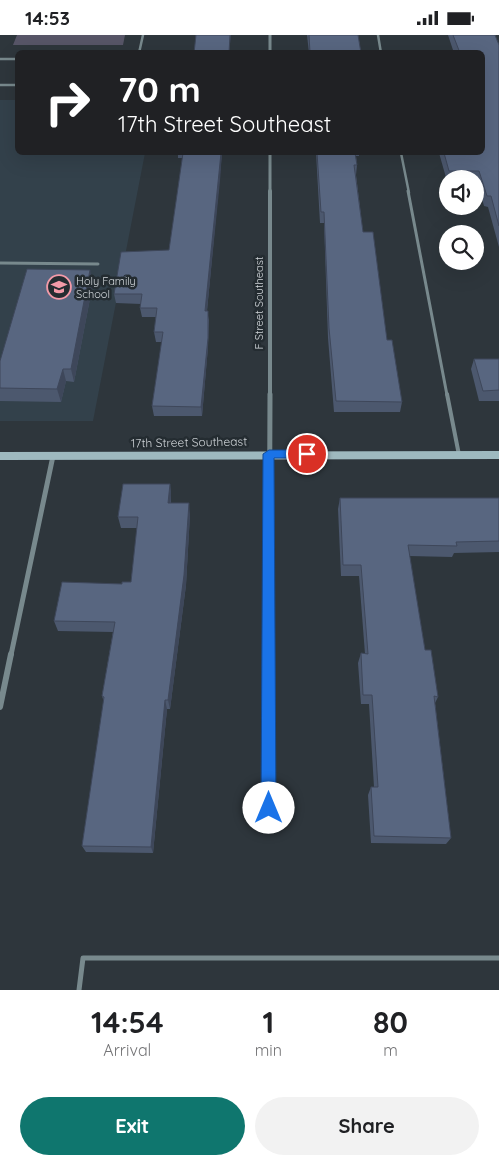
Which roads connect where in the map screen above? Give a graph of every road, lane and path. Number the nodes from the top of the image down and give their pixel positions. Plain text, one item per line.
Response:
1 (143, 35) edge
2 (270, 35) edge
3 (378, 35) edge
4 (140, 50) edge
5 (270, 50) edge
6 (380, 50) edge
7 (0, 59) edge
8 (15, 59) edge
9 (0, 85) edge
10 (15, 85) edge
11 (270, 155) edge
12 (401, 155) edge
13 (0, 263) edge
14 (98, 264) dead end
15 (269, 454) junction
16 (459, 455) junction
17 (499, 455) edge
18 (0, 456) edge
19 (53, 456) junction
20 (0, 672) edge
21 (7, 672) junction
22 (0, 707) edge
23 (269, 808) dead end
24 (499, 958) edge
25 (79, 990) edge

1 - 4 lane
2 - 5 street
3 - 6 lane
7 - 8 lane
9 - 10 lane
11 - 15 street, F Street Southeast
12 - 16 lane
13 - 14 lane
15 - 16 street, 17th Street Southeast
15 - 19 street, 17th Street Southeast
15 - 23 street, F Street Southeast
16 - 17 street, 17th Street Southeast
18 - 19 street, 17th Street Southeast
19 - 21 street
20 - 21 street
21 - 22 street
24 - 25 lane

